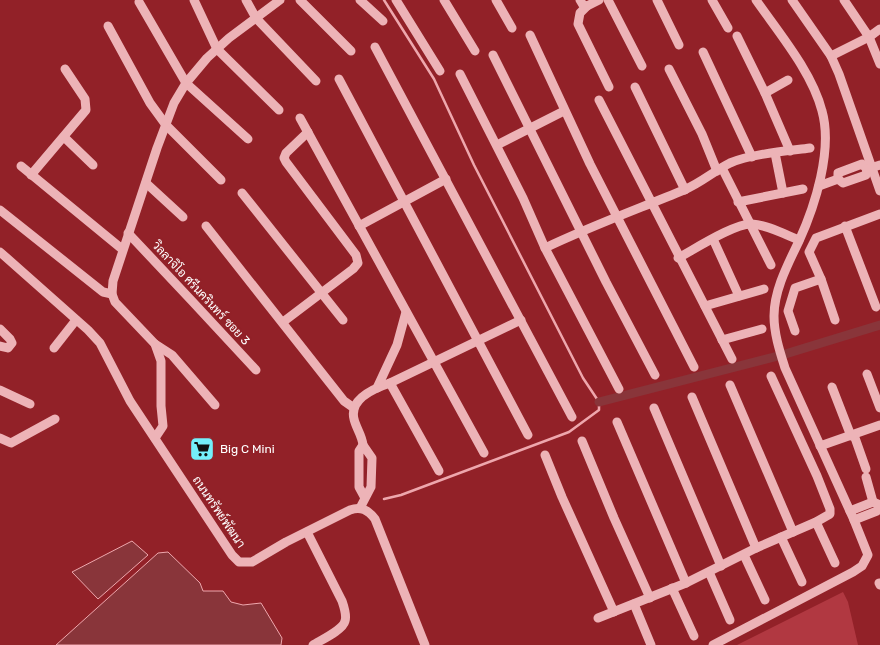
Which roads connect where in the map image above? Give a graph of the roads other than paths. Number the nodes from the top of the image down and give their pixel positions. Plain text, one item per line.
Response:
1 (194, 0) edge
2 (246, 0) edge
3 (280, 0) edge
4 (300, 0) edge
5 (360, 0) edge
6 (396, 0) edge
7 (444, 0) edge
8 (496, 0) edge
9 (600, 0) edge
10 (608, 0) edge
11 (657, 0) edge
12 (712, 0) edge
13 (756, 0) edge
14 (792, 0) edge
15 (844, 0) edge
16 (140, 2) dead end
17 (584, 3) edge
18 (256, 18) junction
19 (383, 21) dead end
20 (108, 26) dead end
21 (512, 28) dead end
22 (728, 28) dead end
23 (880, 29) edge
24 (530, 35) dead end
25 (737, 36) dead end
26 (869, 37) junction
27 (679, 45) dead end
28 (375, 47) dead end
29 (217, 49) junction
30 (351, 51) dead end
31 (475, 51) dead end
32 (703, 52) dead end
33 (493, 55) dead end
34 (831, 56) junction
35 (880, 64) edge
36 (642, 66) dead end
37 (65, 69) dead end
38 (669, 69) dead end
39 (440, 71) dead end
40 (460, 74) dead end
41 (339, 80) dead end
42 (788, 80) dead end
43 (316, 81) dead end
44 (186, 82) junction
45 (609, 87) dead end
46 (635, 87) dead end
47 (765, 94) junction
48 (599, 100) dead end
49 (279, 110) dead end
50 (564, 111) junction
51 (300, 118) dead end
52 (166, 125) junction
53 (530, 129) junction
54 (308, 132) junction
55 (64, 137) junction
56 (248, 140) dead end
57 (497, 145) junction
58 (810, 148) dead end
59 (790, 151) junction
60 (775, 153) junction
61 (752, 157) junction
62 (93, 165) dead end
63 (880, 165) edge
64 (21, 166) dead end
65 (869, 168) junction
66 (719, 170) junction
67 (31, 175) junction
68 (446, 179) junction
69 (221, 180) dead end
70 (146, 183) junction
71 (818, 186) junction
72 (803, 189) dead end
73 (685, 190) junction
74 (880, 191) edge
75 (242, 193) dead end
76 (783, 193) junction
77 (404, 202) junction
78 (650, 202) junction
79 (738, 202) junction
80 (0, 210) edge
81 (880, 214) edge
82 (616, 216) junction
83 (183, 217) dead end
84 (750, 224) junction
85 (206, 226) dead end
86 (359, 226) junction
87 (845, 226) junction
88 (581, 232) junction
89 (128, 233) junction
90 (713, 239) junction
91 (799, 240) junction
92 (545, 248) junction
93 (122, 250) junction
94 (0, 252) edge
95 (678, 258) junction
96 (771, 265) dead end
97 (821, 278) junction
98 (764, 289) dead end
99 (322, 293) junction
100 (112, 294) junction
101 (739, 296) junction
102 (705, 306) junction
103 (876, 307) dead end
104 (406, 312) junction
105 (76, 320) junction
106 (343, 320) dead end
107 (521, 320) junction
108 (835, 320) dead end
109 (283, 322) junction
110 (0, 329) edge
111 (762, 329) dead end
112 (795, 331) dead end
113 (722, 340) junction
114 (478, 341) junction
115 (155, 344) junction
116 (0, 346) edge
117 (54, 348) dead end
118 (732, 359) dead end
119 (434, 362) junction
120 (694, 367) dead end
121 (256, 370) dead end
122 (867, 374) dead end
123 (655, 375) dead end
124 (771, 376) dead end
125 (390, 383) junction
126 (730, 385) dead end
127 (832, 387) dead end
128 (377, 388) junction
129 (620, 389) dead end
130 (0, 390) edge
131 (692, 397) dead end
132 (30, 404) dead end
133 (215, 405) dead end
134 (354, 408) junction
135 (654, 408) dead end
136 (880, 408) edge
137 (572, 417) dead end
138 (55, 419) dead end
139 (617, 422) dead end
140 (880, 425) edge
141 (528, 435) dead end
142 (853, 435) junction
143 (0, 438) edge
144 (154, 438) junction
145 (582, 441) dead end
146 (820, 446) junction
147 (484, 454) dead end
148 (546, 456) dead end
149 (438, 471) dead end
150 (878, 504) edge
151 (360, 508) junction
152 (850, 511) junction
153 (854, 520) junction
154 (816, 522) junction
155 (307, 532) junction
156 (793, 532) junction
157 (781, 537) junction
158 (756, 548) junction
159 (744, 555) junction
160 (835, 563) dead end
161 (721, 566) junction
162 (709, 572) junction
163 (686, 582) junction
164 (802, 582) dead end
165 (672, 588) junction
166 (650, 598) junction
167 (765, 600) dead end
168 (634, 604) junction
169 (614, 612) junction
170 (598, 618) dead end
171 (730, 620) dead end
172 (694, 636) dead end
173 (313, 645) edge
174 (425, 645) edge
175 (651, 645) edge
176 (713, 645) edge

1 - 29 street
2 - 18 street
3 - 18 street
4 - 30 street
5 - 19 street
6 - 39 street
7 - 31 street
8 - 21 street
9 - 17 street
10 - 36 street
11 - 27 street
12 - 22 street
13 - 71 street
14 - 34 street
15 - 26 street
16 - 44 street
17 - 45 street
18 - 29 street
18 - 43 street
20 - 52 street
23 - 26 street
24 - 50 street
25 - 47 street
26 - 34 street
26 - 35 street
28 - 68 street
29 - 44 street
29 - 49 street
32 - 61 street
33 - 53 street
34 - 65 street
37 - 55 street
38 - 66 street
40 - 57 street
41 - 77 street
42 - 47 street
44 - 52 street
44 - 56 street
46 - 73 street
47 - 59 street
48 - 78 street
50 - 53 street
50 - 82 street
51 - 54 street
52 - 69 street
52 - 70 street
53 - 57 street
53 - 88 street
54 - 86 street
54 - 99 street
55 - 62 street
55 - 67 street
57 - 92 street
58 - 59 street
59 - 60 street
60 - 61 street
60 - 76 street
61 - 66 street
63 - 65 street
64 - 67 street
65 - 71 street
65 - 74 street
66 - 73 street
66 - 79 street
67 - 93 street
68 - 77 street
68 - 107 street
70 - 83 street
70 - 89 street
71 - 91 street
72 - 76 street
73 - 78 street
75 - 99 street
76 - 79 street
77 - 86 street
77 - 114 street
78 - 82 street
78 - 95 street
79 - 84 street
80 - 100 street
81 - 87 street
82 - 88 street
82 - 120 street
84 - 90 street
84 - 91 street
84 - 96 street
85 - 109 street
86 - 104 street
87 - 97 street
87 - 103 street
88 - 92 street
88 - 123 street
89 - 93 street
89 - 121 street, วิลลาจิโอ ศรีนครินทร์ ซอย 3
90 - 95 street
90 - 101 street
91 - 146 street
92 - 129 street
93 - 100 street
94 - 105 street, ถนนทรัพย์พัฒนา
95 - 102 street
97 - 108 street
97 - 112 street
98 - 101 street
99 - 106 street
99 - 109 street
100 - 115 street
101 - 102 street
102 - 113 street
104 - 119 street
104 - 128 street
105 - 117 street
105 - 144 street, ถนนทรัพย์พัฒนา
107 - 114 street
107 - 137 street
109 - 134 street
110 - 116 street
111 - 113 street
113 - 118 street
114 - 119 street
114 - 141 street
115 - 133 street
115 - 144 street
119 - 125 street
119 - 147 street
122 - 136 street
124 - 154 street
125 - 128 street
125 - 149 street
126 - 156 street
127 - 142 street
128 - 134 street
130 - 132 street
131 - 158 street
134 - 151 street
135 - 161 street
138 - 143 street
139 - 163 street
140 - 142 street
142 - 146 street
142 - 150 street
144 - 155 street, ถนนทรัพย์พัฒนา
145 - 166 street
146 - 152 street
148 - 169 street
150 - 152 street
150 - 153 street
151 - 155 street, ถนนทรัพย์พัฒนา
151 - 174 street
152 - 153 street
153 - 176 street
154 - 156 street
154 - 160 street
155 - 173 street
156 - 157 street
157 - 158 street
157 - 164 street
158 - 159 street
159 - 161 street
159 - 167 street
161 - 162 street
162 - 163 street
162 - 171 street
163 - 165 street
165 - 166 street
165 - 172 street
166 - 168 street
168 - 169 street
168 - 175 street
169 - 170 street

